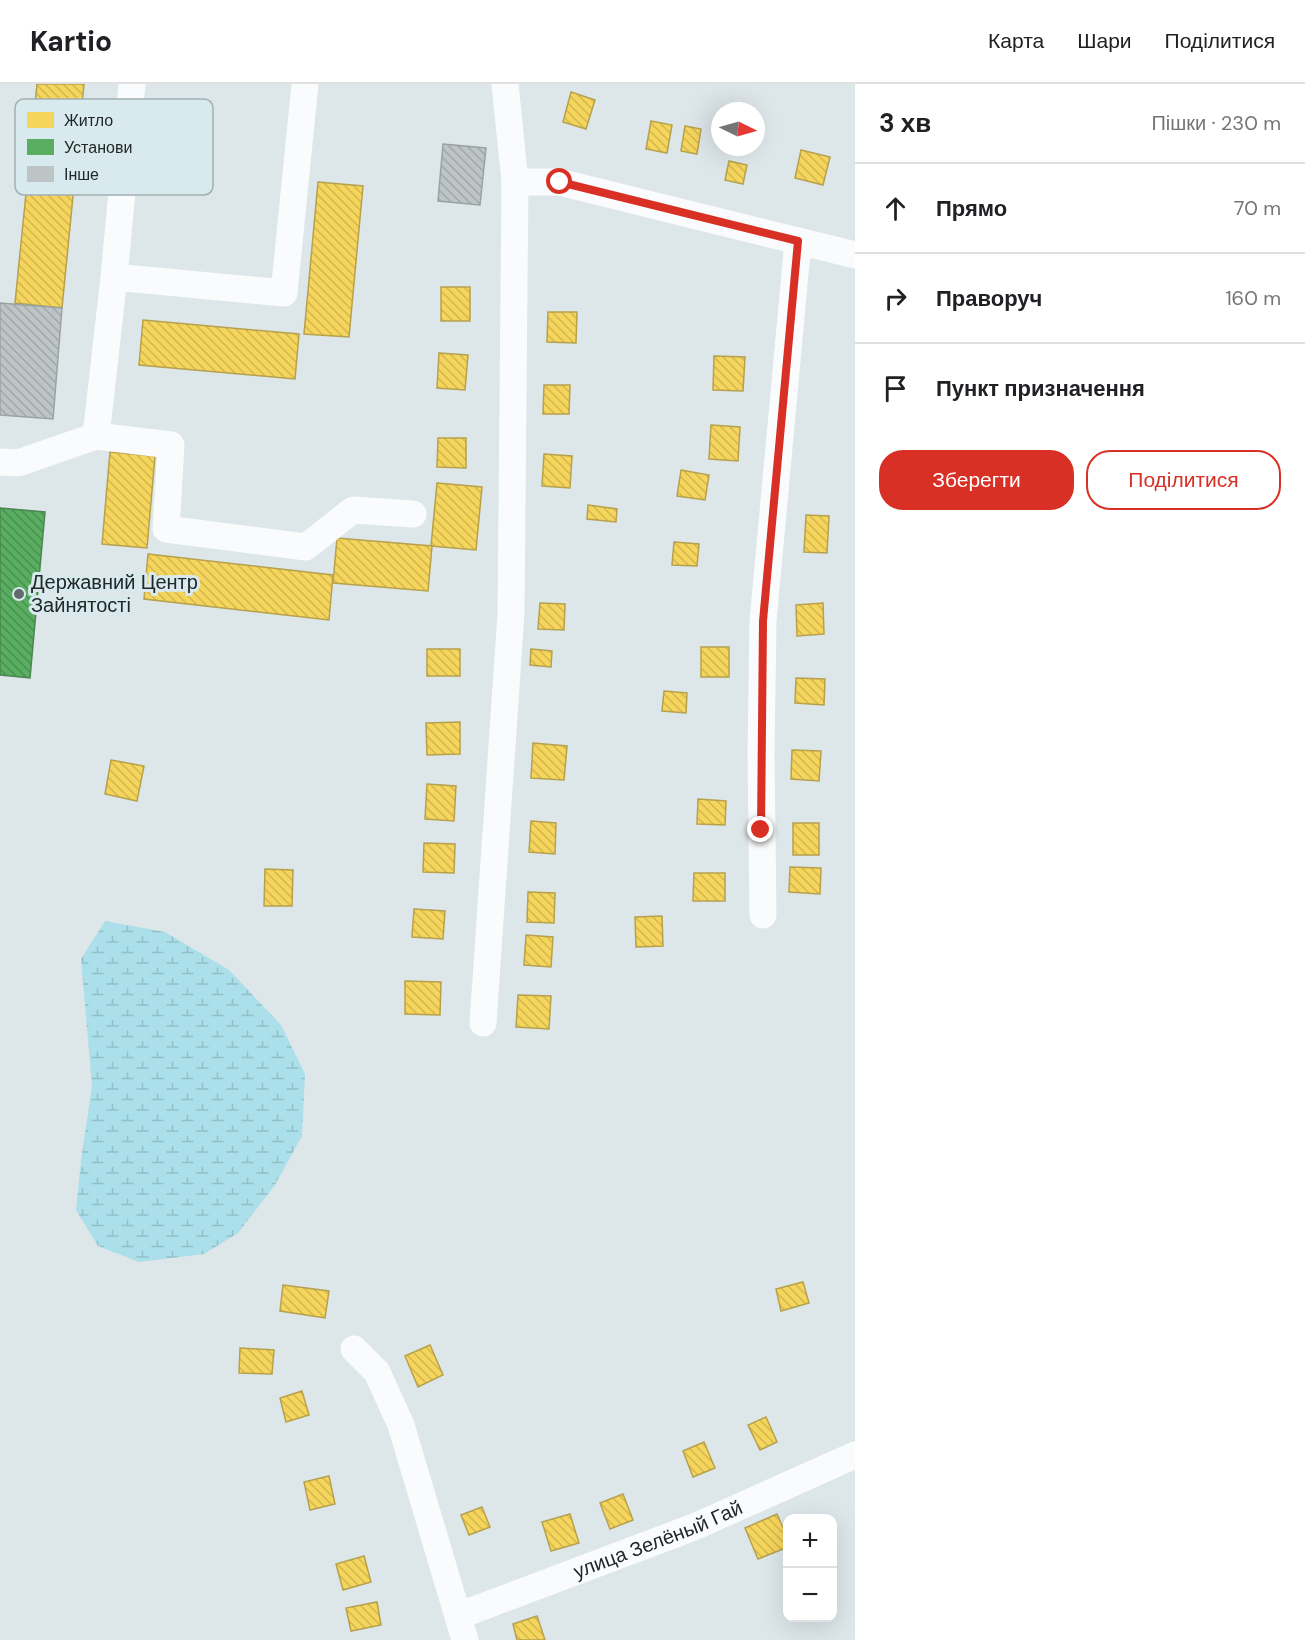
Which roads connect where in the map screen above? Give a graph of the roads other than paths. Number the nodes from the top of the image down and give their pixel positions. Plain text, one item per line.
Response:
1 (132, 84) edge
2 (305, 84) edge
3 (504, 84) edge
4 (131, 99) edge
5 (515, 182) junction
6 (122, 195) edge
7 (798, 241) junction
8 (855, 255) edge
9 (114, 277) junction
10 (96, 436) junction
11 (0, 462) edge
12 (413, 514) dead end
13 (763, 915) dead end
14 (483, 1023) dead end
15 (354, 1349) dead end
16 (855, 1455) edge
17 (461, 1628) edge

1 - 4 street
2 - 9 street
3 - 5 street
5 - 7 street
5 - 14 street
6 - 9 street
7 - 8 street
7 - 13 street
9 - 10 street
10 - 11 street
10 - 12 street
15 - 17 street, улица Зелёный Гай
16 - 17 street, улица Зелёный Гай

